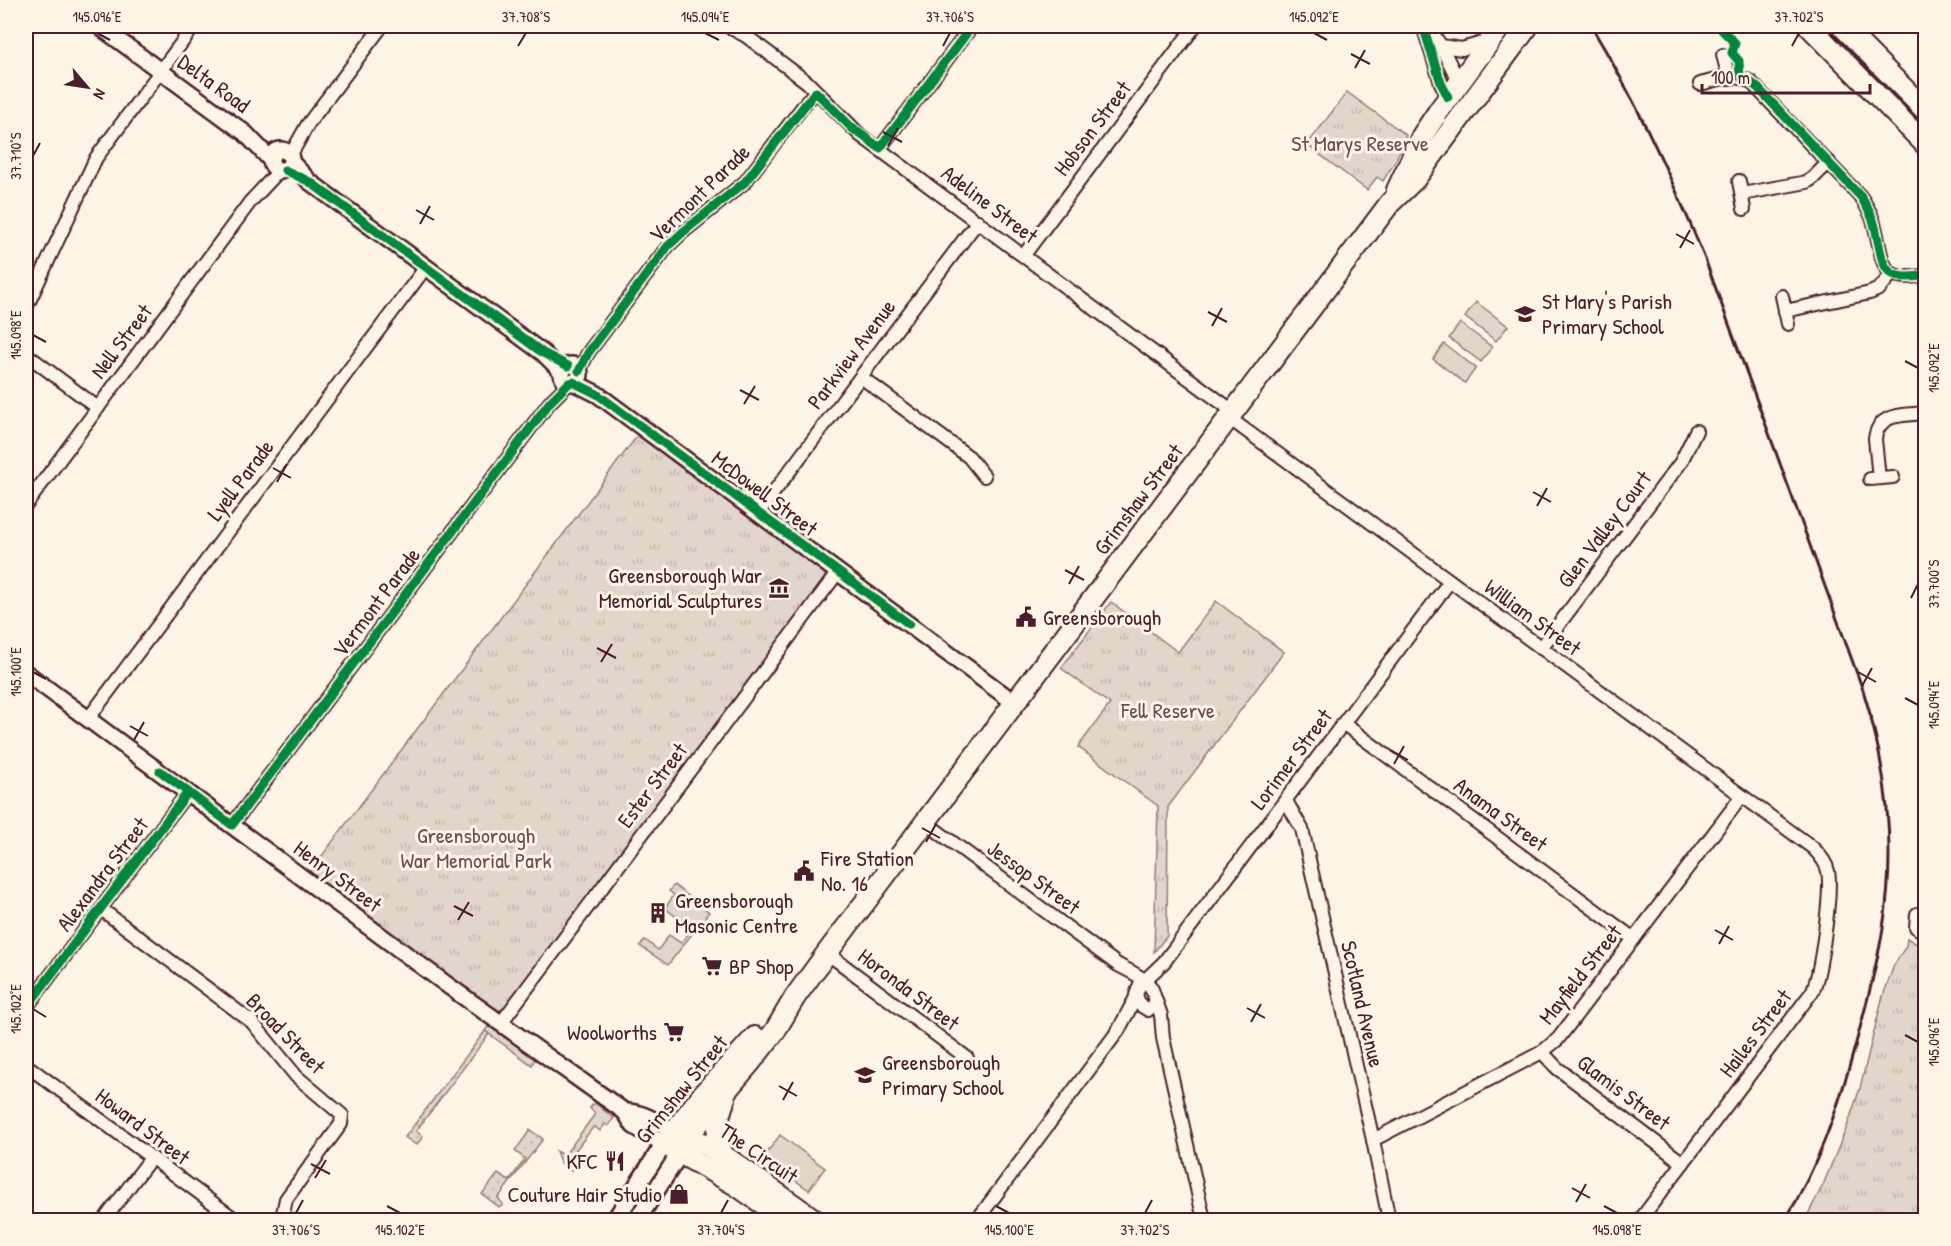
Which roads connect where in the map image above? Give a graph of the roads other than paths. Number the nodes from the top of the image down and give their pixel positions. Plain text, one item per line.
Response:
1 (99, 26) edge
2 (194, 26) edge
3 (382, 26) edge
4 (727, 26) edge
5 (972, 26) edge
6 (1195, 26) edge
7 (1423, 26) edge
8 (1428, 26) edge
9 (1528, 26) edge
10 (1809, 26) edge
11 (1842, 26) edge
12 (1924, 26) edge
13 (1495, 33) edge
14 (1926, 34) edge
15 (1441, 45) junction
16 (1723, 55) dead end
17 (160, 71) junction
18 (1729, 78) junction
19 (1700, 84) dead end
20 (1454, 89) junction
21 (816, 92) junction
22 (1466, 110) junction
23 (1926, 111) edge
24 (1926, 145) edge
25 (880, 148) junction
26 (281, 160) junction
27 (1829, 162) junction
28 (1739, 181) dead end
29 (1742, 194) junction
30 (1390, 204) junction
31 (1744, 209) dead end
32 (978, 221) junction
33 (1024, 255) junction
34 (426, 267) junction
35 (1892, 274) junction
36 (1926, 275) edge
37 (1782, 296) dead end
38 (26, 308) edge
39 (1785, 311) junction
40 (1788, 324) dead end
41 (26, 354) edge
42 (571, 374) junction
43 (861, 376) junction
44 (98, 408) junction
45 (1926, 413) edge
46 (1232, 415) junction
47 (1696, 431) dead end
48 (984, 476) dead end
49 (1893, 477) dead end
50 (26, 506) edge
51 (758, 513) junction
52 (838, 572) junction
53 (1450, 581) junction
54 (1541, 648) junction
55 (26, 673) edge
56 (1015, 703) junction
57 (88, 718) junction
58 (1344, 724) junction
59 (188, 792) junction
60 (1742, 796) junction
61 (1286, 801) junction
62 (925, 822) junction
63 (232, 825) junction
64 (1813, 848) joint
65 (100, 909) junction
66 (1917, 914) dead end
67 (1919, 933) edge
68 (1634, 939) junction
69 (827, 953) junction
70 (1145, 993) junction
71 (795, 997) junction
72 (27, 1004) edge
73 (501, 1023) junction
74 (1542, 1052) junction
75 (967, 1058) dead end
76 (26, 1065) edge
77 (732, 1083) junction
78 (1373, 1140) junction
79 (676, 1141) junction
80 (723, 1155) junction
81 (151, 1158) junction
82 (1683, 1163) junction
83 (282, 1220) edge
84 (104, 1221) edge
85 (236, 1221) edge
86 (615, 1221) edge
87 (637, 1221) edge
88 (786, 1221) edge
89 (815, 1221) edge
90 (977, 1221) edge
91 (1204, 1221) edge
92 (1389, 1221) edge
93 (1640, 1221) edge

1 - 17 street, Delta Road
2 - 17 street
3 - 26 street, Nell Street
4 - 21 street, Adeline Street
5 - 25 street
6 - 33 street, Hobson Street
7 - 20 street
8 - 15 street
9 - 22 main road, Grimshaw Street
10 - 24 main road
11 - 23 main road
12 - 14 street
13 - 15 street
13 - 20 main road, Grimshaw Street
15 - 20 street
16 - 18 street
17 - 26 street, Delta Road
17 - 38 street
18 - 19 street
18 - 27 street
20 - 22 main road
20 - 30 main road, Grimshaw Street
21 - 25 street, Adeline Street
21 - 42 street, Vermont Parade
22 - 30 main road, Grimshaw Street
25 - 32 street, Adeline Street
26 - 34 street, McDowell Street
26 - 44 street, Nell Street
27 - 29 street
27 - 35 street
28 - 29 street
29 - 31 street
30 - 46 main road, Grimshaw Street
32 - 33 street, Adeline Street
32 - 43 street, Parkview Avenue
33 - 46 street, Adeline Street
34 - 42 street, McDowell Street
34 - 57 street, Lyell Parade
35 - 36 street
35 - 39 street
37 - 39 street
39 - 40 street
41 - 44 street
42 - 51 street, McDowell Street
42 - 63 street, Vermont Parade
43 - 48 street
43 - 51 street, Parkview Avenue
44 - 50 street, Nell Street
45 - 49 street
46 - 53 street, William Street
46 - 56 main road, Grimshaw Street
47 - 54 street, Glen Valley Court
51 - 52 street, McDowell Street
52 - 56 street, McDowell Street
52 - 73 street, Ester Street
53 - 54 street, William Street
53 - 58 street, Lorimer Street
54 - 60 street, William Street
55 - 57 street, Henry Street
56 - 62 main road, Grimshaw Street
57 - 59 street, Henry Street
58 - 61 street, Lorimer Street
58 - 68 street, Anama Street
59 - 63 street, Henry Street
59 - 65 street, Alexandra Street
60 - 64 street, William Street
60 - 68 street, Mayfield Street
61 - 70 street, Lorimer Street
61 - 78 street, Scotland Avenue
62 - 69 main road, Grimshaw Street
62 - 70 street, Jessop Street
63 - 73 street, Henry Street
64 - 82 street, Hailes Street
65 - 72 street, Alexandra Street
65 - 83 street, Broad Street
66 - 67 street
68 - 74 street, Mayfield Street
69 - 71 main road, Grimshaw Street
69 - 75 street, Horonda Street
70 - 90 street, Lorimer Street
70 - 91 street, Jessop Street
71 - 77 main road, Grimshaw Street
71 - 79 main road, Grimshaw Street
73 - 79 street, Henry Street
74 - 78 street, Mayfield Street
74 - 82 street, Glamis Street
76 - 81 street, Howard Street
77 - 79 main road, Grimshaw Street
77 - 80 main road
78 - 92 street, Scotland Avenue
79 - 80 main road, The Circuit
79 - 86 main road, Grimshaw Street
79 - 87 main road, Grimshaw Street
79 - 88 main road, The Circuit
80 - 89 main road, The Circuit
81 - 84 street
81 - 85 street, Howard Street
82 - 93 street, Hailes Street

